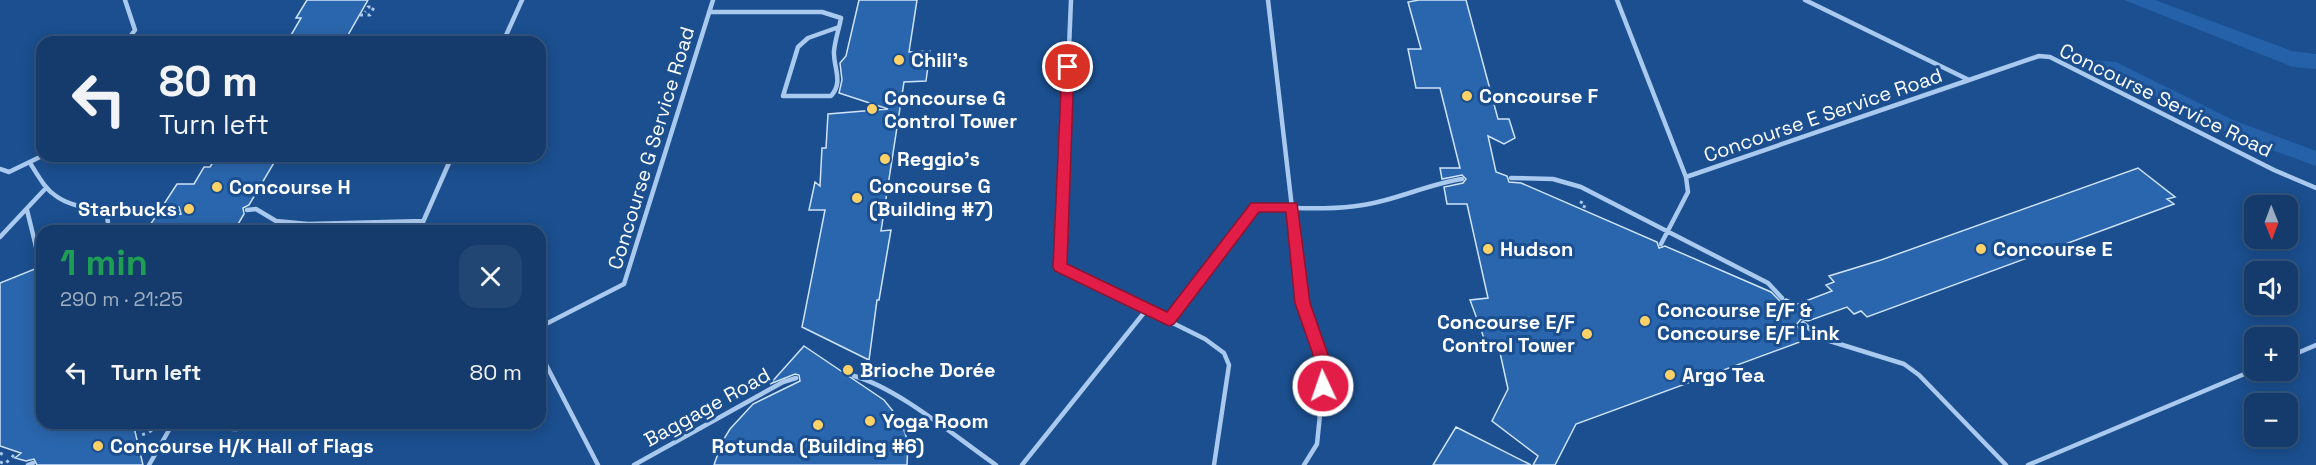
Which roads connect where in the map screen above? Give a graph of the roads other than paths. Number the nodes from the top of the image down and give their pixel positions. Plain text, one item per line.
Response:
1 (126, 0) edge
2 (522, 0) edge
3 (713, 0) edge
4 (1071, 0) edge
5 (1268, 0) edge
6 (1617, 0) edge
7 (1804, 0) edge
8 (709, 12) junction
9 (839, 27) junction
10 (130, 36) edge
11 (506, 36) edge
12 (1969, 80) junction
13 (36, 160) edge
14 (449, 162) edge
15 (30, 163) junction
16 (0, 169) edge
17 (1686, 177) junction
18 (1511, 178) dead end
19 (1462, 179) dead end
20 (46, 188) junction
21 (2316, 188) edge
22 (106, 207) junction
23 (1292, 207) junction
24 (27, 210) junction
25 (247, 210) dead end
26 (177, 211) dead end
27 (423, 221) junction
28 (108, 225) edge
29 (421, 225) edge
30 (1667, 232) junction
31 (0, 237) edge
32 (1661, 244) dead end
33 (36, 247) edge
34 (1782, 298) dead end
35 (1148, 309) junction
36 (1169, 320) junction
37 (1803, 323) dead end
38 (546, 324) edge
39 (2316, 345) edge
40 (2298, 353) edge
41 (546, 365) edge
42 (2244, 374) edge
43 (854, 376) dead end
44 (796, 378) dead end
45 (170, 429) edge
46 (223, 429) edge
47 (250, 429) edge
48 (149, 465) edge
49 (598, 465) edge
50 (634, 465) edge
51 (996, 465) edge
52 (1022, 465) edge
53 (1214, 465) edge
54 (1304, 465) edge
55 (2006, 465) edge
56 (2028, 465) edge

1 - 10 lane
2 - 11 lane
3 - 8 lane, Concourse G Service Road
4 - 35 lane
5 - 23 lane
6 - 17 lane
7 - 12 lane
8 - 9 lane
8 - 38 lane, Concourse G Service Road
9 - 9 lane
12 - 17 lane, Concourse E Service Road
12 - 21 lane, Concourse Service Road
13 - 15 lane
14 - 27 lane
15 - 16 lane
15 - 20 lane
17 - 30 lane
18 - 30 lane
19 - 23 lane
20 - 22 lane
20 - 24 lane
22 - 26 lane
22 - 28 lane
23 - 36 lane
23 - 54 lane
24 - 31 lane
24 - 33 lane
25 - 27 lane
27 - 29 lane
30 - 32 lane
30 - 34 lane
35 - 36 lane
35 - 52 lane
36 - 53 lane
37 - 55 lane
39 - 40 lane
41 - 49 lane
42 - 56 lane
43 - 51 lane
44 - 50 lane, Baggage Road
45 - 48 lane
46 - 47 lane

